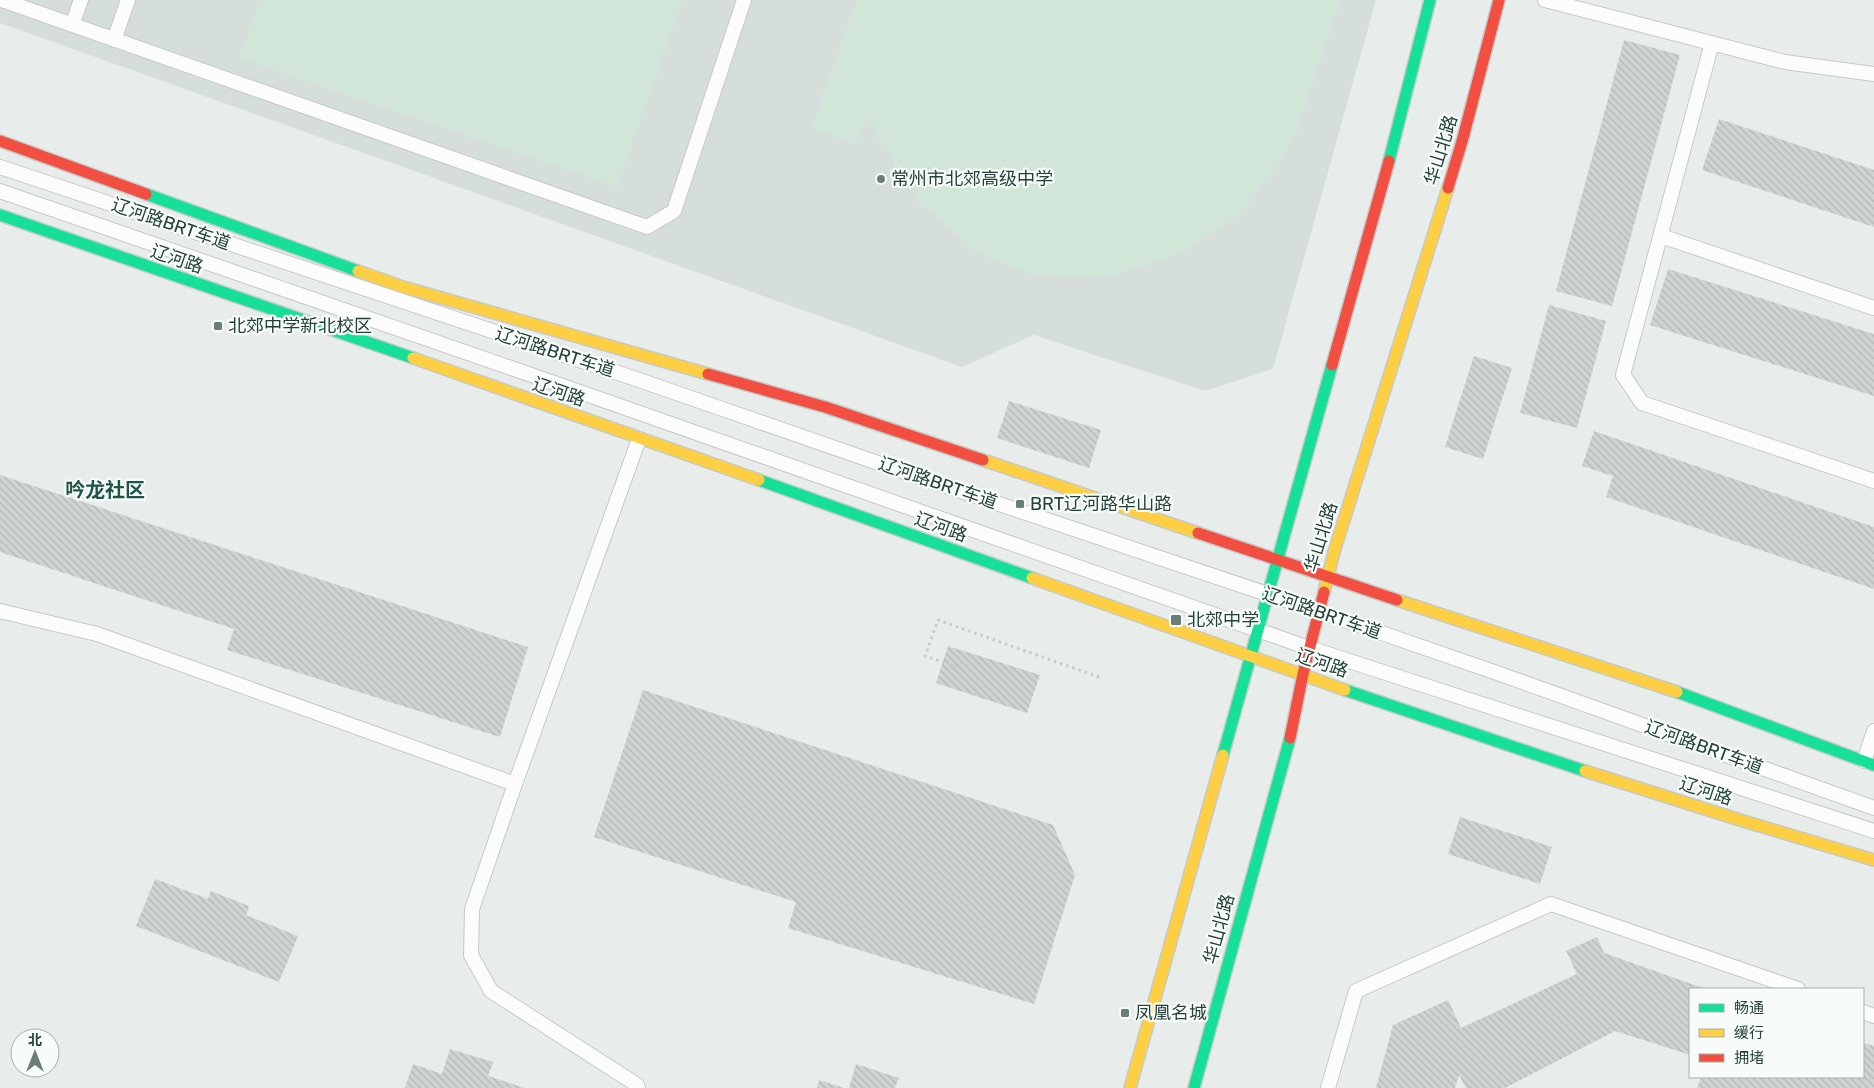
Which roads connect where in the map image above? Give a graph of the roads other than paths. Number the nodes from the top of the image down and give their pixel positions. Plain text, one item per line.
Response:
1 (2, 0) edge
2 (81, 0) edge
3 (128, 0) edge
4 (744, 0) edge
5 (1430, 0) edge
6 (1499, 0) edge
7 (1545, 0) edge
8 (72, 25) junction
9 (114, 40) junction
10 (1712, 43) junction
11 (1874, 74) edge
12 (0, 141) edge
13 (0, 167) edge
14 (0, 192) edge
15 (0, 216) edge
16 (1661, 236) junction
17 (1874, 308) edge
18 (639, 439) junction
19 (1874, 481) edge
20 (1278, 560) junction
21 (1327, 576) junction
22 (1268, 594) junction
23 (0, 611) edge
24 (1318, 611) junction
25 (1259, 630) junction
26 (1309, 648) junction
27 (1250, 657) junction
28 (1303, 674) junction
29 (1874, 731) edge
30 (1869, 763) edge
31 (515, 784) junction
32 (1874, 808) edge
33 (1874, 831) edge
34 (1874, 860) edge
35 (1795, 988) edge
36 (638, 1088) edge
37 (1130, 1088) edge
38 (1194, 1088) edge
39 (1328, 1088) edge

1 - 8 lane
2 - 8 lane
3 - 9 lane
4 - 9 lane
5 - 20 main road, 华山北路
6 - 21 main road, 华山北路
7 - 10 lane
8 - 9 lane
10 - 11 lane
10 - 16 lane
12 - 20 main road
13 - 22 lane, 辽河路BRT车道
14 - 25 lane, 辽河路BRT车道
15 - 18 main road, 辽河路
16 - 17 lane
16 - 19 lane
18 - 27 main road, 辽河路
18 - 31 lane
20 - 21 main road
20 - 22 main road, 华山北路
21 - 24 main road, 华山北路
21 - 30 main road
22 - 24 lane, 辽河路BRT车道
22 - 25 main road, 华山北路
23 - 31 lane
24 - 26 main road, 华山北路
24 - 32 lane, 辽河路BRT车道
25 - 26 lane, 辽河路BRT车道
25 - 27 main road, 华山北路
26 - 28 main road, 华山北路
26 - 33 lane, 辽河路BRT车道
27 - 28 main road, 辽河路
27 - 37 main road, 华山北路
28 - 34 main road, 辽河路
28 - 38 main road, 华山北路
29 - 30 lane
31 - 36 lane
35 - 39 lane

